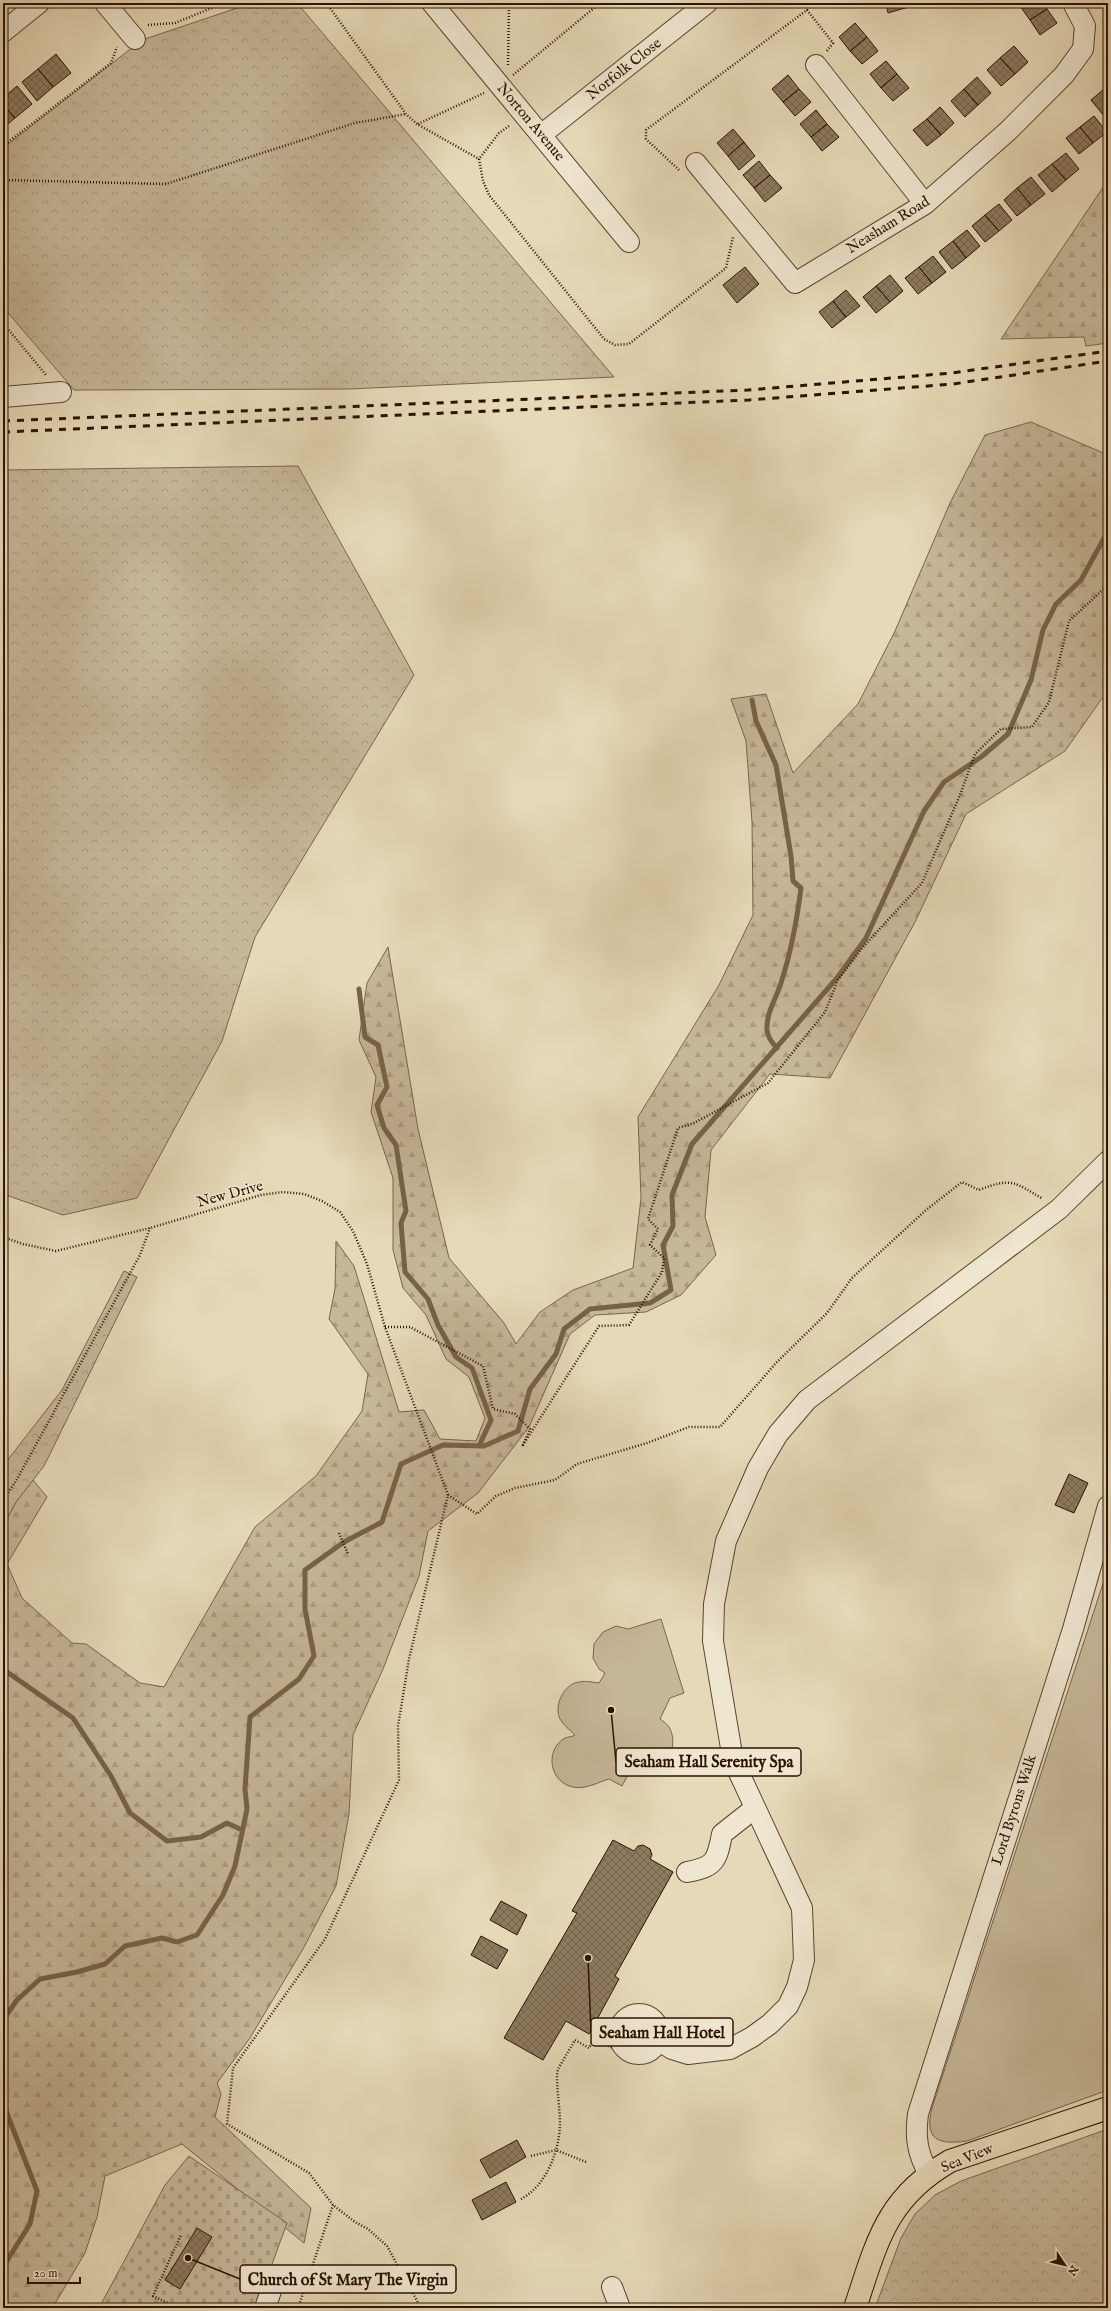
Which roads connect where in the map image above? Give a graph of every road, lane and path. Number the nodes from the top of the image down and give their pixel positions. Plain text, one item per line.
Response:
1 (105, 3) edge
2 (224, 3) edge
3 (323, 3) edge
4 (332, 3) edge
5 (432, 3) edge
6 (509, 3) edge
7 (707, 3) edge
8 (811, 3) edge
9 (1073, 3) edge
10 (34, 8) edge
11 (330, 8) junction
12 (807, 10) junction
13 (3, 32) edge
14 (131, 34) junction
15 (816, 65) joint
16 (508, 72) dead end
17 (406, 114) junction
18 (524, 115) junction
19 (541, 135) junction
20 (3, 146) edge
21 (479, 159) junction
22 (696, 163) joint
23 (3, 180) edge
24 (925, 204) junction
25 (746, 223) junction
26 (630, 242) dead end
27 (3, 323) edge
28 (61, 392) joint
29 (3, 396) edge
30 (1108, 585) edge
31 (1108, 1161) edge
32 (1045, 1200) dead end
33 (150, 1228) junction
34 (3, 1237) edge
35 (385, 1327) junction
36 (448, 1495) junction
37 (3, 1500) edge
38 (1108, 1506) edge
39 (339, 1533) dead end
40 (348, 1554) dead end
41 (755, 1808) junction
42 (687, 1872) dead end
43 (658, 2040) junction
44 (623, 2044) junction
45 (1108, 2108) edge
46 (556, 2150) junction
47 (531, 2156) dead end
48 (586, 2162) dead end
49 (929, 2174) junction
50 (521, 2199) dead end
51 (333, 2205) junction
52 (181, 2235) dead end
53 (612, 2287) dead end
54 (178, 2308) edge
55 (298, 2308) edge
56 (421, 2308) edge
57 (620, 2308) edge
58 (855, 2308) edge

1 - 14 street
2 - 14 path
3 - 11 path
4 - 11 path
5 - 18 street, Norton Avenue
6 - 16 path
7 - 19 street, Norfolk Close
8 - 12 path
9 - 24 street, Neasham Road
10 - 13 street
11 - 17 path
12 - 15 path
12 - 22 path
14 - 20 path
15 - 24 street
17 - 21 path
17 - 23 path
18 - 19 street, Norton Avenue
18 - 21 path
19 - 26 street, Norton Avenue
21 - 25 path
22 - 25 street, Neasham Road
24 - 25 street, Neasham Road
27 - 28 path
28 - 29 street
30 - 35 path
31 - 41 street
32 - 36 path
33 - 34 path, New Drive
33 - 35 path, New Drive
33 - 37 path
35 - 36 path, New Drive
36 - 51 path
38 - 49 street, Lord Byrons Walk
39 - 40 path
41 - 42 street
41 - 43 street
43 - 44 street
43 - 44 street
44 - 46 path
45 - 49 main road, Sea View
46 - 47 path
46 - 48 path
46 - 50 path
49 - 58 main road, Sea View
51 - 55 path
51 - 56 path
52 - 54 path
53 - 57 street

